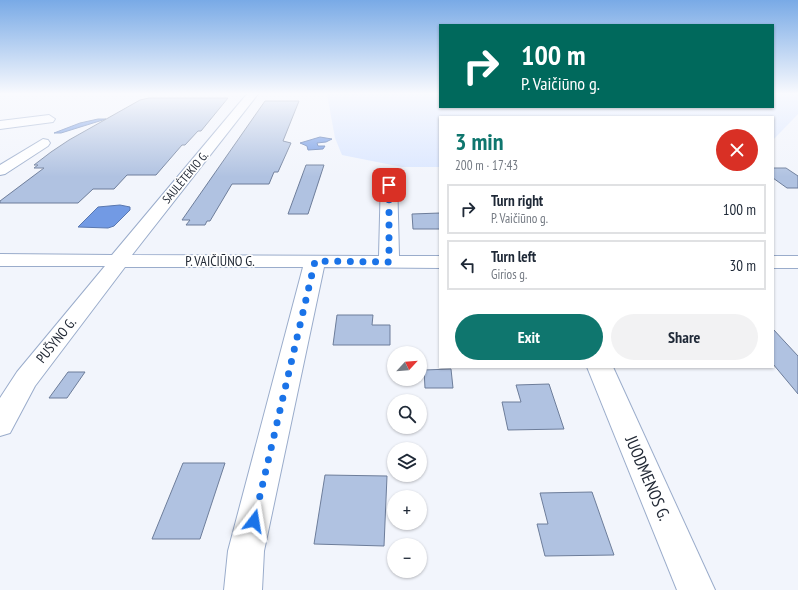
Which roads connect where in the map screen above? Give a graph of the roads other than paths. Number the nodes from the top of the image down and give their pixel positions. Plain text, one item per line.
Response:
1 (34, 122) edge
2 (231, 122) edge
3 (0, 125) edge
4 (43, 143) dead end
5 (0, 171) edge
6 (389, 176) dead end
7 (0, 260) edge
8 (118, 261) junction
9 (315, 261) junction
10 (389, 262) junction
11 (439, 262) edge
12 (774, 262) edge
13 (798, 262) edge
14 (600, 368) edge
15 (0, 424) edge
16 (243, 590) edge
17 (696, 590) edge

1 - 3 street
2 - 8 street, SAULĖTEKIO G.
4 - 5 street
6 - 10 street
7 - 8 street, P. VAIČIŪNO G.
8 - 9 street, P. VAIČIŪNO G.
8 - 15 street, PUŠYNO G.
9 - 10 street, P. VAIČIŪNO G.
9 - 16 street
10 - 11 street, P. VAIČIŪNO G.
12 - 13 street
14 - 17 street, JUODMENOS G.

